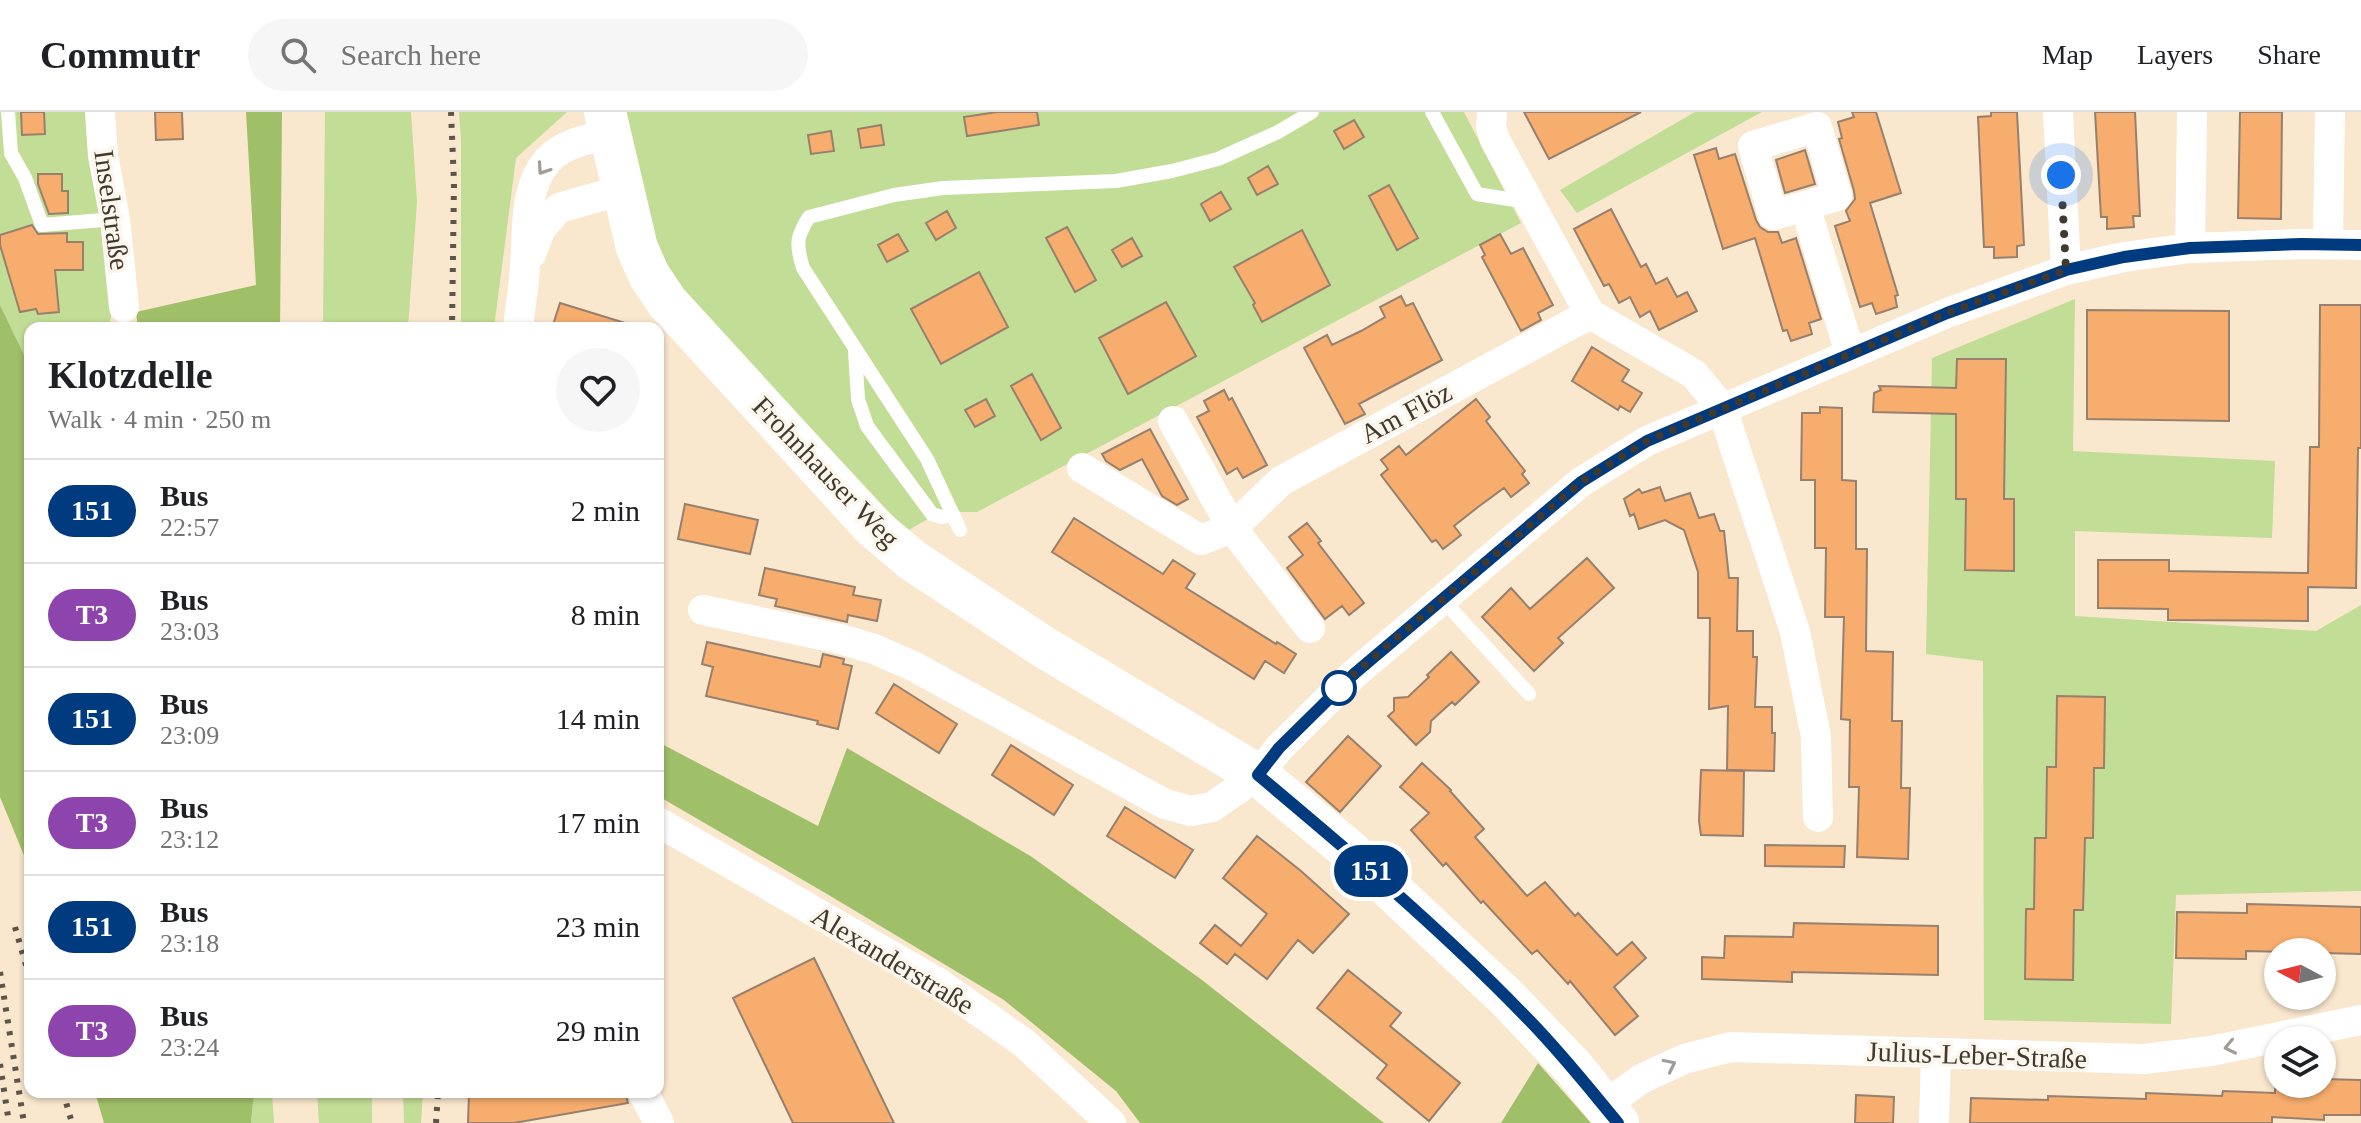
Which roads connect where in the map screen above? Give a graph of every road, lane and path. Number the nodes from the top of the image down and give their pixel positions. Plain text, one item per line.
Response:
1 (8, 112) edge
2 (100, 112) edge
3 (1312, 112) edge
4 (1432, 112) edge
5 (1492, 112) edge
6 (2058, 112) edge
7 (2192, 112) edge
8 (2330, 112) edge
9 (607, 123) edge
10 (622, 190) junction
11 (1530, 203) junction
12 (1805, 206) dead end
13 (115, 219) junction
14 (2328, 244) junction
15 (2361, 245) edge
16 (2190, 248) junction
17 (2066, 270) junction
18 (525, 271) junction
19 (124, 307) dead end
20 (1590, 314) junction
21 (519, 322) edge
22 (855, 348) junction
23 (1850, 353) junction
24 (1722, 408) junction
25 (1173, 421) dead end
26 (1082, 468) dead end
27 (953, 514) junction
28 (1232, 528) junction
29 (960, 530) dead end
30 (1442, 599) junction
31 (703, 610) dead end
32 (1310, 628) dead end
33 (1529, 694) dead end
34 (1258, 775) junction
35 (1818, 817) dead end
36 (664, 825) edge
37 (2361, 1020) edge
38 (1936, 1054) junction
39 (646, 1098) edge
40 (1611, 1115) edge
41 (659, 1123) edge
42 (1111, 1123) edge
43 (1934, 1123) edge

1 - 13 lane
2 - 13 street, Inselstraße
3 - 22 lane
4 - 11 lane
5 - 11 street
6 - 17 street
7 - 16 street
8 - 14 street
9 - 10 main road, Frohnhauser Weg
9 -> 18 street
10 - 18 street
10 - 34 main road, Frohnhauser Weg
11 - 20 street
12 - 23 street
13 - 19 street, Inselstraße
14 - 15 street
14 - 16 street
16 - 17 street
17 - 23 street
18 - 21 street
20 - 24 street
20 - 28 street, Am Flöz
22 - 27 lane
22 - 27 lane
23 - 24 street
24 - 30 street
24 - 35 street
25 - 28 street
26 - 28 street
27 - 29 lane
28 - 32 street
30 - 33 lane
30 - 34 street
31 - 34 street
34 - 40 main road, Frohnhauser Weg
36 - 42 street, Alexanderstraße
37 -> 38 street, Julius-Leber-Straße
40 -> 38 street, Julius-Leber-Straße
38 - 43 street
39 - 41 street

